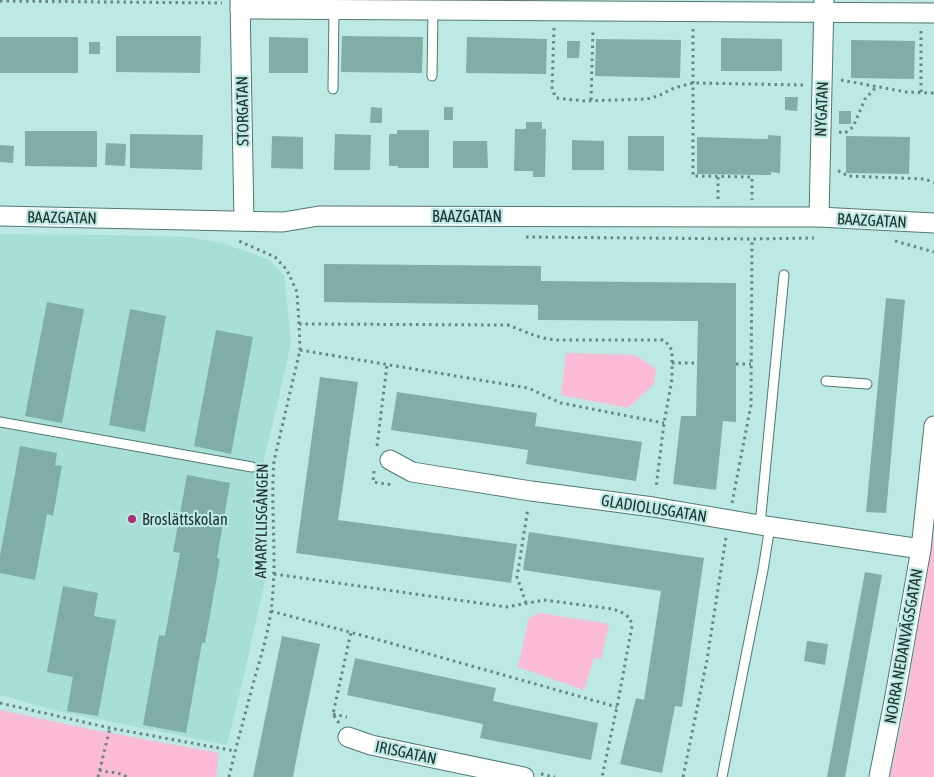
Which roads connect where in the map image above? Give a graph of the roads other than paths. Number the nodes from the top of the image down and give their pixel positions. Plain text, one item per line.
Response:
1 (235, 4) edge
2 (824, 6) edge
3 (334, 10) junction
4 (432, 10) junction
5 (927, 18) edge
6 (432, 76) dead end
7 (333, 89) dead end
8 (0, 216) edge
9 (818, 218) junction
10 (244, 221) junction
11 (934, 223) edge
12 (784, 275) dead end
13 (826, 381) dead end
14 (868, 384) dead end
15 (0, 422) edge
16 (934, 426) edge
17 (383, 463) road end
18 (252, 467) dead end
19 (765, 525) junction
20 (921, 548) junction
21 (348, 737) dead end
22 (524, 777) edge
23 (722, 777) edge
24 (879, 777) edge

1 - 3 street
1 - 10 street, STORGATAN
2 - 4 street
2 - 5 street
2 - 9 street, NYGATAN
3 - 4 street
3 - 7 lane
4 - 6 lane
8 - 10 street, BAAZGATAN
9 - 10 street, BAAZGATAN
9 - 11 street, BAAZGATAN
12 - 19 lane
13 - 14 lane
15 - 18 lane
16 - 20 street, NORRA NEDANVÄGSGATAN
17 - 19 street, GLADIOLUSGATAN
19 - 20 street, GLADIOLUSGATAN
19 - 23 lane
20 - 24 street, NORRA NEDANVÄGSGATAN
21 - 22 street, IRISGATAN

